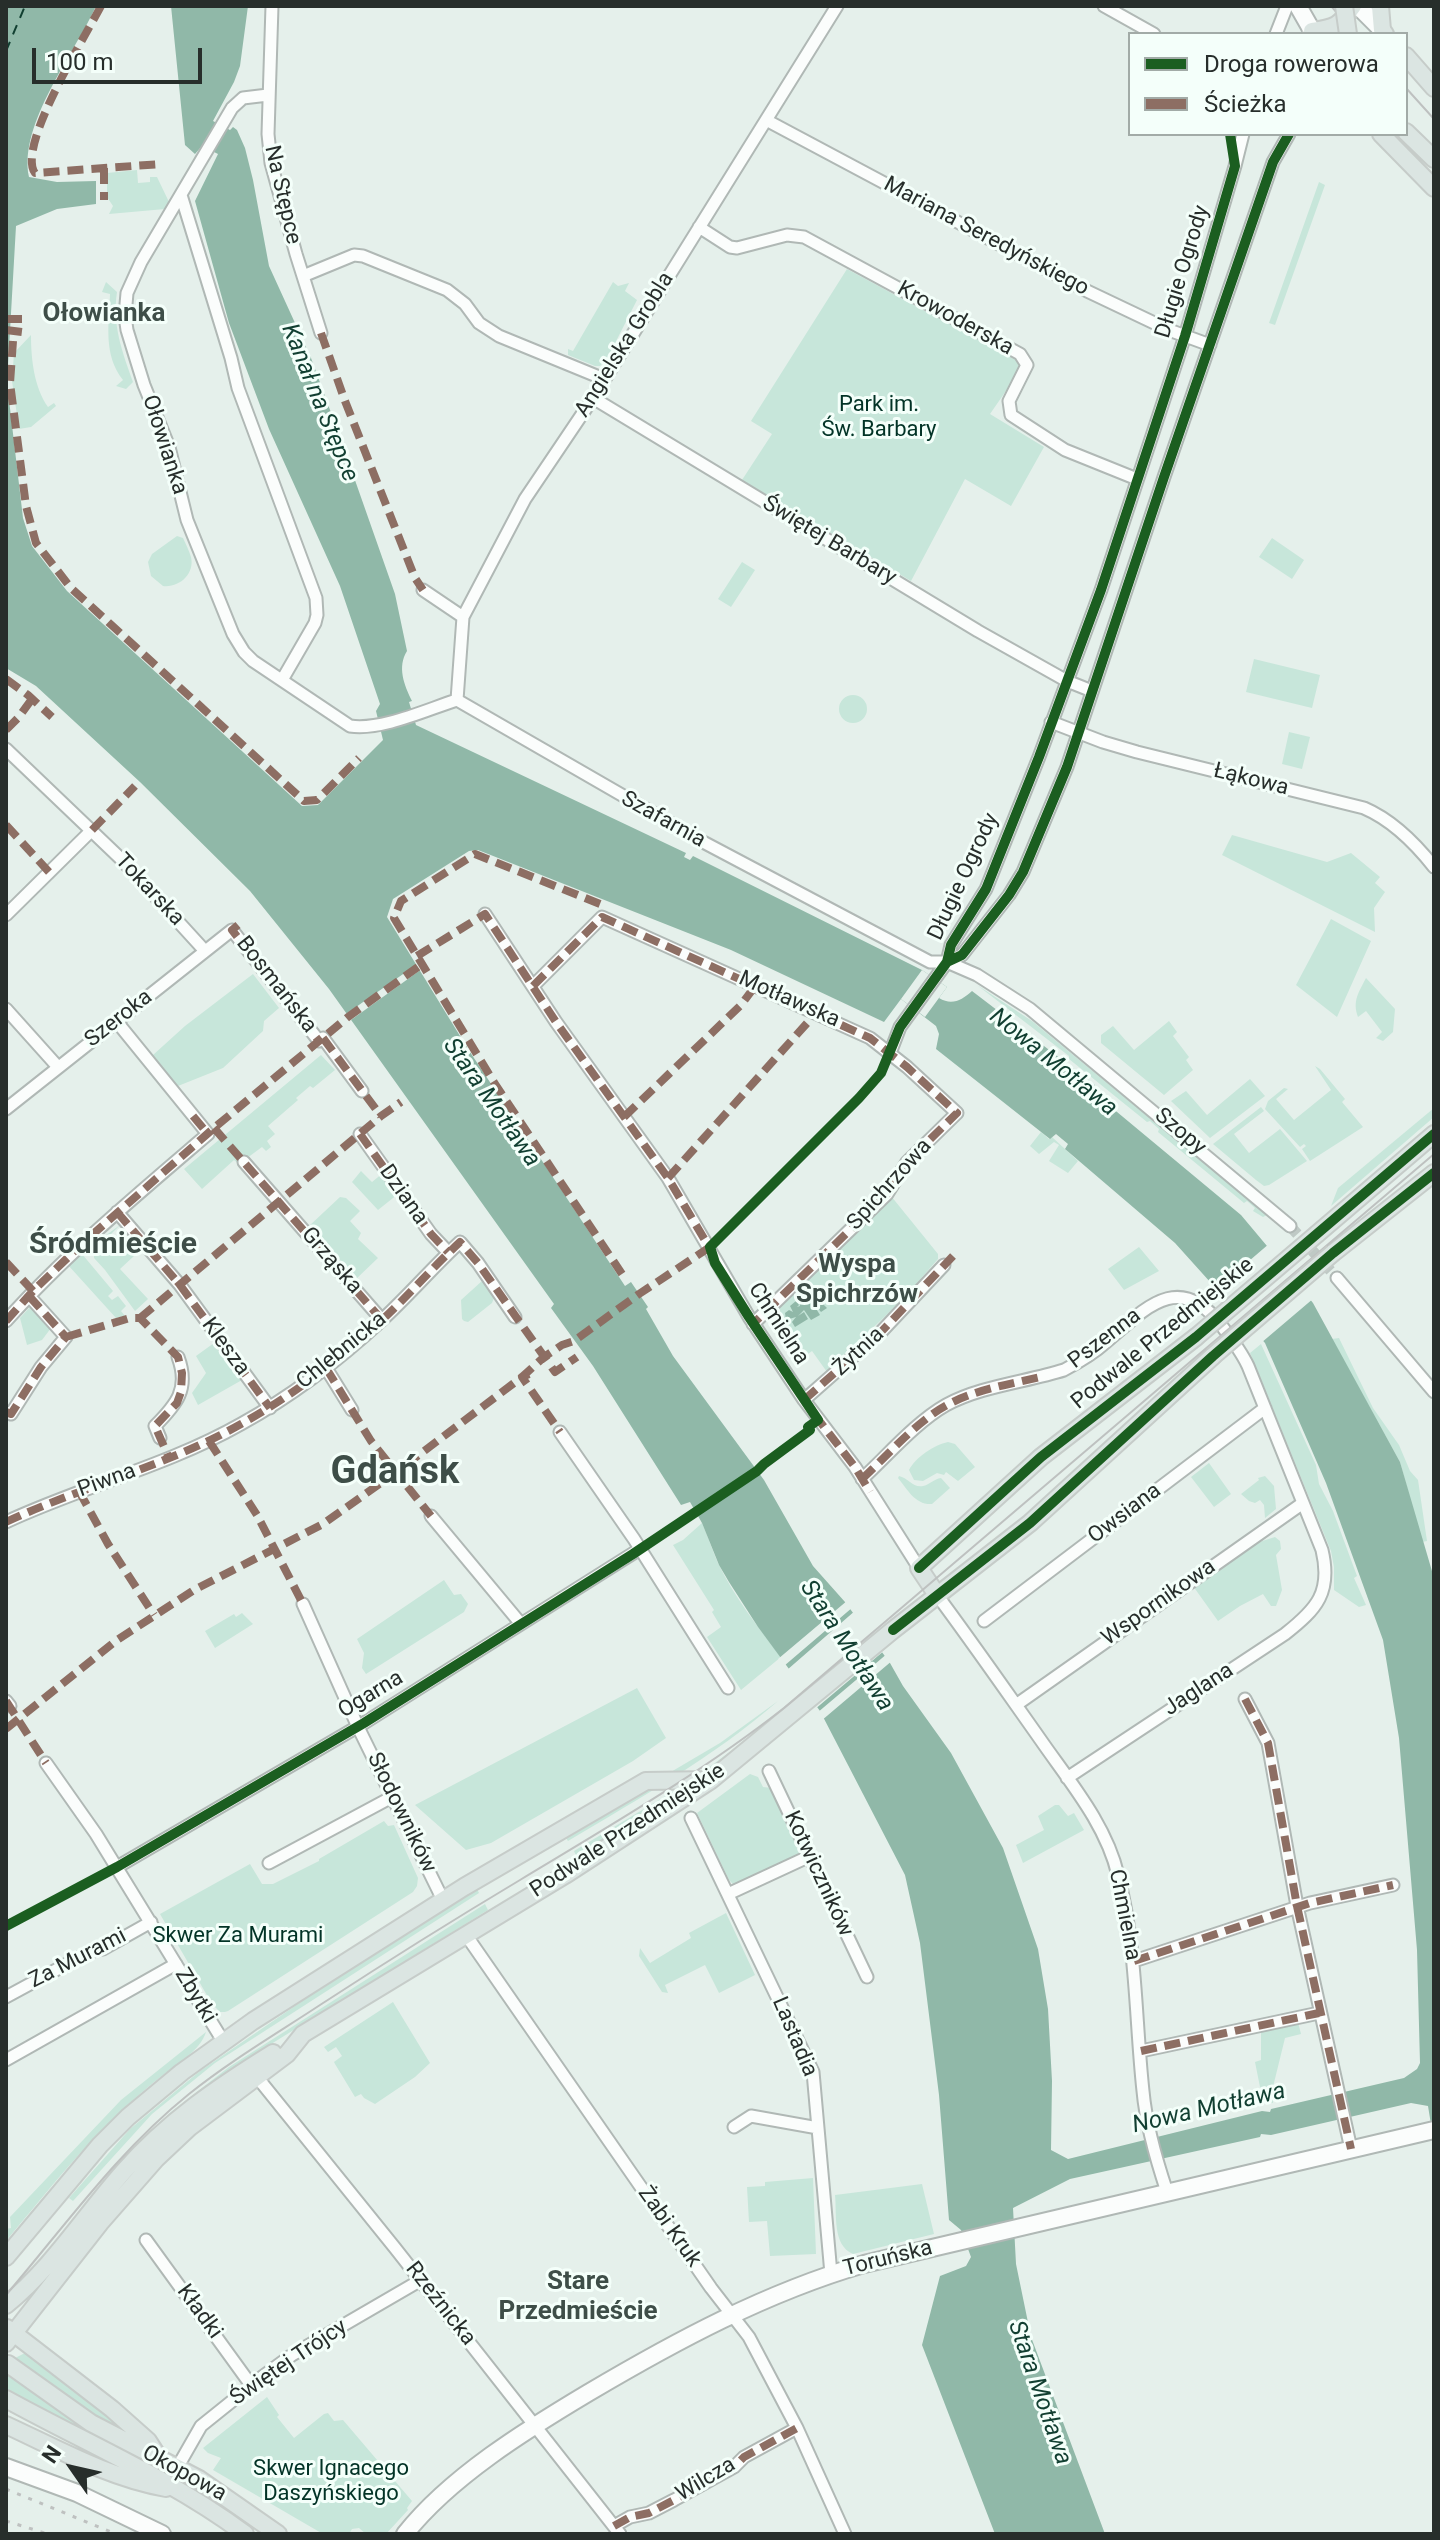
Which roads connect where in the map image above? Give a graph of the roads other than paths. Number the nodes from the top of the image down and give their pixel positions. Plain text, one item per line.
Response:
1 (272, 6) edge
2 (837, 6) edge
3 (1104, 6) edge
4 (1287, 6) edge
5 (1298, 6) edge
6 (1344, 6) edge
7 (1355, 6) edge
8 (1380, 6) edge
9 (1150, 32) edge
10 (1277, 32) edge
11 (1313, 32) edge
12 (1347, 32) edge
13 (1348, 32) edge
14 (1383, 32) edge
15 (1408, 58) edge
16 (1434, 88) edge
17 (268, 95) junction
18 (766, 120) junction
19 (1408, 134) edge
20 (1242, 136) edge
21 (1288, 136) edge
22 (1383, 136) edge
23 (1434, 159) edge
24 (1434, 188) edge
25 (181, 195) junction
26 (699, 227) junction
27 (303, 276) junction
28 (321, 333) dead end
29 (1185, 336) junction
30 (1210, 345) junction
31 (604, 379) junction
32 (593, 398) junction
33 (1137, 479) junction
34 (423, 590) dead end
35 (463, 617) junction
36 (282, 680) junction
37 (1067, 681) junction
38 (1092, 691) junction
39 (457, 700) junction
40 (1051, 722) junction
41 (1078, 732) junction
42 (6, 749) edge
43 (92, 830) junction
44 (1434, 867) edge
45 (485, 914) dead end
46 (6, 915) edge
47 (232, 930) joint
48 (205, 951) junction
49 (947, 962) junction
50 (533, 986) junction
51 (6, 1009) edge
52 (117, 1022) junction
53 (890, 1053) junction
54 (58, 1067) junction
55 (362, 1091) dead end
56 (6, 1109) edge
57 (957, 1113) joint
58 (360, 1134) dead end
59 (1434, 1134) edge
60 (244, 1162) dead end
61 (1434, 1173) edge
62 (117, 1212) junction
63 (1290, 1226) tunnel mouth
64 (448, 1252) junction
65 (944, 1265) dead end
66 (1337, 1278) tunnel mouth
67 (29, 1296) junction
68 (515, 1317) dead end
69 (382, 1320) junction
70 (6, 1321) edge
71 (753, 1324) junction
72 (178, 1357) dead end
73 (326, 1368) junction
74 (1434, 1392) edge
75 (804, 1400) junction
76 (270, 1408) junction
77 (1265, 1408) junction
78 (352, 1410) dead end
79 (8, 1413) edge
80 (560, 1432) dead end
81 (209, 1441) joint
82 (169, 1458) junction
83 (862, 1479) junction
84 (1303, 1503) junction
85 (431, 1516) dead end
86 (6, 1522) edge
87 (640, 1549) junction
88 (919, 1568) junction
89 (1323, 1594) joint
90 (937, 1595) junction
91 (303, 1604) dead end
92 (984, 1621) dead end
93 (521, 1624) junction
94 (728, 1688) dead end
95 (1245, 1699) dead end
96 (1016, 1705) junction
97 (358, 1727) junction
98 (46, 1763) dead end
99 (769, 1771) dead end
100 (1067, 1778) junction
101 (711, 1780) junction
102 (392, 1797) junction
103 (691, 1818) dead end
104 (810, 1856) junction
105 (269, 1863) dead end
106 (117, 1867) junction
107 (1393, 1885) dead end
108 (728, 1894) junction
109 (443, 1900) junction
110 (1297, 1906) junction
111 (151, 1922) junction
112 (466, 1935) junction
113 (1134, 1961) junction
114 (176, 1964) junction
115 (867, 1977) dead end
116 (6, 1997) edge
117 (1319, 2013) junction
118 (303, 2034) junction
119 (223, 2041) junction
120 (1141, 2051) junction
121 (6, 2060) edge
122 (257, 2077) junction
123 (734, 2127) dead end
124 (818, 2128) junction
125 (1429, 2131) edge
126 (1351, 2149) junction
127 (1167, 2192) junction
128 (146, 2240) dead end
129 (6, 2257) edge
130 (831, 2274) junction
131 (421, 2280) junction
132 (6, 2305) edge
133 (732, 2314) junction
134 (9, 2334) edge
135 (8, 2364) dead end
136 (251, 2385) junction
137 (6, 2399) edge
138 (6, 2425) edge
139 (535, 2425) junction
140 (797, 2428) junction
141 (159, 2458) junction
142 (6, 2467) edge
143 (177, 2468) junction
144 (179, 2490) junction
145 (617, 2530) edge
146 (162, 2534) edge
147 (245, 2534) edge
148 (278, 2534) edge
149 (405, 2534) edge
150 (845, 2534) edge

1 - 17 street, Na Stępce
2 - 18 street, Angielska Grobla
3 - 9 street
4 - 10 street
5 - 11 street
6 - 12 main road, bridge
7 - 11 main road
7 - 13 street
7 - 14 street
8 - 14 main road
15 - 16 main road
17 - 25 street, Ołowianka
17 - 27 street, Na Stępce
18 - 26 street, Angielska Grobla
18 - 29 street, Mariana Seredyńskiego
19 - 23 main road
20 - 29 street, Długie Ogrody
21 - 30 street, Długie Ogrody
22 - 24 main road
25 - 36 street
25 - 36 street, Ołowianka
26 - 31 street, Angielska Grobla
26 - 33 street, Krowoderska
27 - 28 street, Na Stępce
27 - 31 street
29 - 30 street, Mariana Seredyńskiego
29 - 33 street, Długie Ogrody
30 - 38 street, Długie Ogrody
31 - 32 street, Angielska Grobla
32 - 35 street, Angielska Grobla
32 - 37 street, Świętej Barbary
33 - 37 street, Długie Ogrody
34 - 35 street
35 - 39 street, Angielska Grobla
36 - 39 street, Ołowianka
37 - 38 street, Świętej Barbary
37 - 40 street, Długie Ogrody
38 - 41 street, Długie Ogrody
39 - 49 street, Szafarnia
40 - 41 street, Łąkowa
40 - 49 street, Długie Ogrody
41 - 44 street, Łąkowa
41 - 49 street, Długie Ogrody
42 - 43 street, Tokarska
43 - 46 street
43 - 48 street, Tokarska
45 - 50 street, Chmielna
47 - 48 street, Szeroka
47 - 55 street, Bosmańska
48 - 52 street, Szeroka
49 - 53 street
49 - 63 street, Szopy
50 - 53 street, Motławska
50 - 71 street, Chmielna
51 - 54 street
52 - 54 street, Szeroka
52 - 62 street
53 - 57 street, Motławska
54 - 56 street, Szeroka
57 - 71 street, Spichrzowa
58 - 64 street, Dziana
59 - 88 main road, Podwale Przedmiejskie, bridge
60 - 69 street, Grząska
61 - 90 main road, Podwale Przedmiejskie, bridge
62 - 67 street
62 - 76 street, Klesza
64 - 68 street, Chlebnicka
64 - 69 street, Chlebnicka
65 - 75 street, Żytnia
66 - 74 street
67 - 70 street
67 - 79 street
69 - 73 street, Chlebnicka
71 - 75 street, Chmielna
72 - 82 street
73 - 76 street, Chlebnicka
73 - 78 street
75 - 83 street, Chmielna
76 - 81 street, Chlebnicka
77 - 83 street, Pszenna
77 - 84 street, Pszenna
77 - 92 street, Owsiana
80 - 87 street
81 - 82 street, Piwna
82 - 86 street, Piwna
83 - 88 street, Chmielna
84 - 89 street, Pszenna
84 - 96 street, Wspornikowa
85 - 93 street
87 - 93 street, Ogarna
87 - 94 street
88 - 90 main road, Chmielna
89 - 100 street, Jaglana
90 - 96 street, Chmielna
90 - 101 main road, Podwale Przedmiejskie
91 - 97 street, Słodowników
93 - 97 street, Ogarna
95 - 110 street
96 - 100 street, Chmielna
97 - 102 street, Słodowników
97 - 106 street, Ogarna
98 - 106 street, Zbytki
99 - 104 street, Kotwiczników
100 - 113 street, Chmielna
101 - 109 main road, Podwale Przedmiejskie
101 - 112 main road, Podwale Przedmiejskie
102 - 105 street
102 - 109 street, Słodowników
103 - 108 street, Lastadia
104 - 108 street
104 - 115 street, Kotwiczników
106 - 111 street, Zbytki
107 - 110 street
108 - 124 street, Lastadia
109 - 119 main road, Podwale Przedmiejskie
110 - 113 street
110 - 117 street
111 - 114 street, Zbytki
111 - 116 street, Za Murami
112 - 118 main road, Podwale Przedmiejskie
112 - 133 street, Żabi Kruk
113 - 120 street, Chmielna
114 - 119 street, Zbytki
114 - 121 street
117 - 120 street
117 - 126 street
118 - 122 main road, Podwale Przedmiejskie
118 - 132 main road
119 - 129 main road, Podwale Przedmiejskie
120 - 127 street, Chmielna
122 - 131 street, Rzeźnicka
122 - 134 main road, Podwale Przedmiejskie
123 - 124 street
124 - 130 street, Lastadia
125 - 126 street, Toruńska
126 - 127 street, Toruńska
127 - 130 street, Toruńska
128 - 136 street, Kładki
130 - 133 street, Toruńska
131 - 136 street, Świętej Trójcy
131 - 139 street, Rzeźnicka
133 - 139 street, Toruńska
133 - 140 street, Żabi Kruk
134 - 141 main road
135 - 141 main road, Okopowa
136 - 143 street, Świętej Trójcy
137 - 144 main road, Okopowa
138 - 144 main road
139 - 145 street, Rzeźnicka
139 - 149 street, Toruńska
140 - 145 street, Wilcza
140 - 150 street, Żabi Kruk
141 - 143 main road, Okopowa
142 - 146 street
143 - 148 main road, Okopowa
144 - 147 main road, Okopowa

